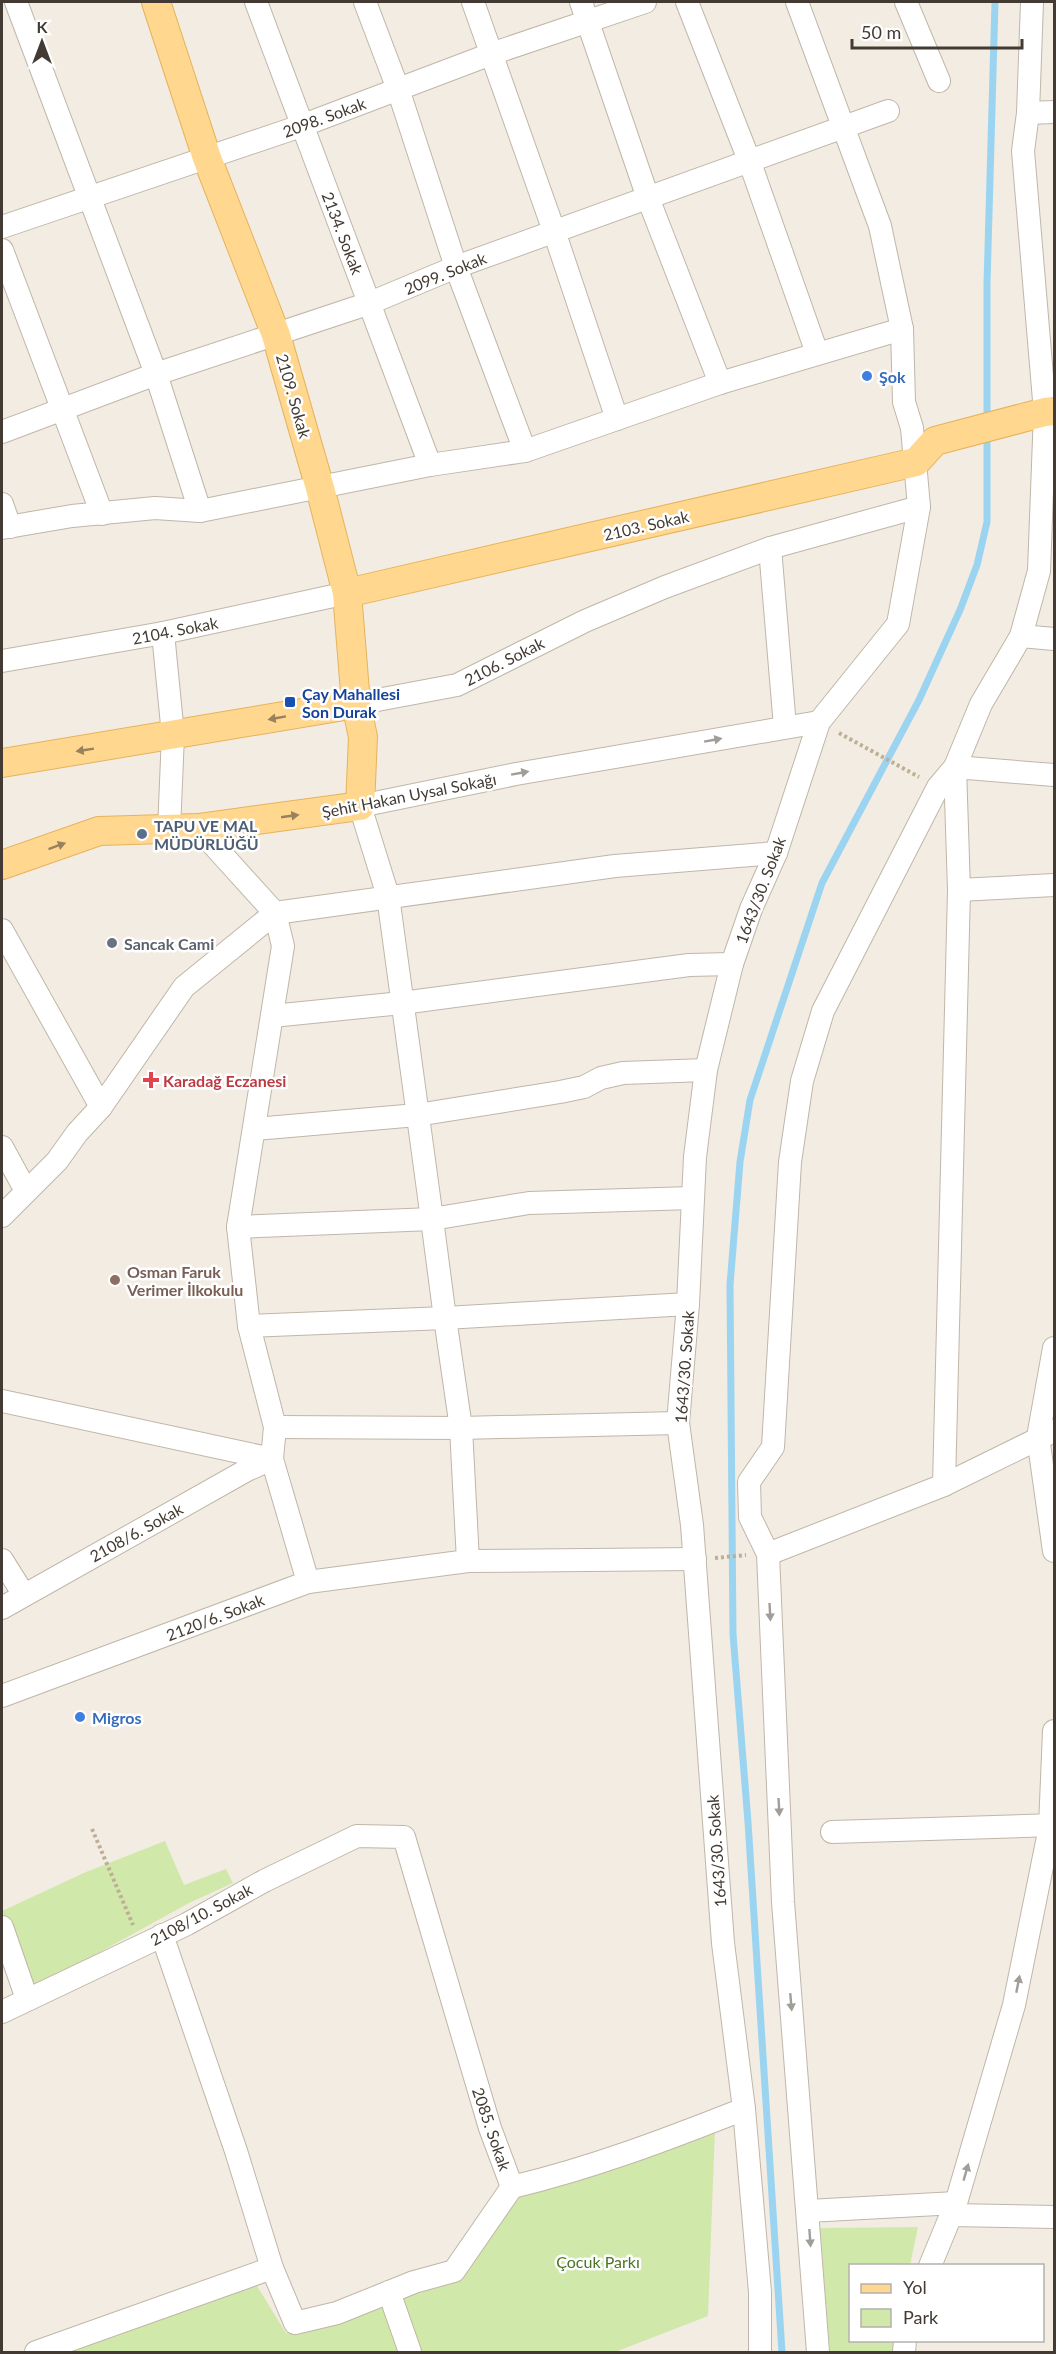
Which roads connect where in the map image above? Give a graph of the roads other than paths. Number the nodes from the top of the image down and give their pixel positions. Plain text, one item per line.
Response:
1 (16, 2) edge
2 (156, 2) edge
3 (256, 2) edge
4 (365, 2) edge
5 (473, 2) edge
6 (645, 2) edge
7 (687, 2) edge
8 (797, 2) edge
9 (910, 2) edge
10 (1032, 2) edge
11 (585, 12) edge
12 (491, 54) junction
13 (939, 81) dead end
14 (398, 89) junction
15 (888, 111) dead end
16 (1054, 112) edge
17 (1028, 113) junction
18 (302, 126) junction
19 (844, 126) junction
20 (207, 158) junction
21 (749, 160) junction
22 (90, 196) junction
23 (648, 198) junction
24 (2, 227) edge
25 (554, 231) junction
26 (2, 250) edge
27 (456, 267) junction
28 (370, 303) junction
29 (902, 328) junction
30 (276, 335) junction
31 (817, 353) junction
32 (156, 374) junction
33 (720, 383) junction
34 (63, 410) junction
35 (1046, 412) edge
36 (617, 419) junction
37 (2, 432) edge
38 (525, 451) junction
39 (916, 462) junction
40 (429, 465) junction
41 (320, 488) junction
42 (2, 504) edge
43 (919, 507) junction
44 (200, 511) junction
45 (102, 514) junction
46 (6, 528) edge
47 (770, 548) junction
48 (347, 593) junction
49 (163, 633) junction
50 (1021, 636) junction
51 (1054, 639) edge
52 (2, 661) edge
53 (356, 704) junction
54 (819, 722) junction
55 (785, 727) junction
56 (172, 735) junction
57 (2, 763) edge
58 (955, 767) junction
59 (1054, 775) edge
60 (360, 806) junction
61 (198, 828) junction
62 (169, 830) junction
63 (776, 853) junction
64 (2, 865) edge
65 (1054, 885) edge
66 (959, 890) junction
67 (388, 896) junction
68 (274, 913) junction
69 (2, 930) edge
70 (732, 964) junction
71 (402, 1003) junction
72 (272, 1016) junction
73 (706, 1070) junction
74 (101, 1107) junction
75 (417, 1115) junction
76 (255, 1129) junction
77 (2, 1147) edge
78 (26, 1191) junction
79 (692, 1198) junction
80 (2, 1216) edge
81 (432, 1219) junction
82 (238, 1227) junction
83 (688, 1304) junction
84 (445, 1318) junction
85 (249, 1326) junction
86 (1054, 1348) edge
87 (2, 1401) edge
88 (678, 1423) junction
89 (275, 1427) junction
90 (460, 1428) junction
91 (1046, 1434) edge
92 (273, 1459) junction
93 (944, 1485) junction
94 (1054, 1551) edge
95 (763, 1554) junction
96 (704, 1558) junction
97 (2, 1560) edge
98 (468, 1561) junction
99 (308, 1582) junction
100 (24, 1594) junction
101 (2, 1608) edge
102 (2, 1696) edge
103 (1054, 1731) edge
104 (1052, 1826) edge
105 (832, 1832) dead end
106 (404, 1837) joint
107 (2, 1926) edge
108 (162, 1935) junction
109 (27, 1998) junction
110 (2, 2012) edge
111 (744, 2109) junction
112 (512, 2187) junction
113 (954, 2209) junction
114 (808, 2211) junction
115 (1054, 2217) edge
116 (930, 2264) edge
117 (273, 2268) junction
118 (389, 2292) junction
119 (36, 2352) edge
120 (410, 2352) edge
121 (760, 2352) edge
122 (818, 2352) edge

1 - 22 street
2 - 20 main road, 2109. Sokak
3 - 18 street, 2134. Sokak
4 - 14 street
5 - 12 street
6 - 11 street, 2098. Sokak
7 - 21 street
8 - 19 street, 1643/30. Sokak
9 - 13 street
10 - 17 street
11 - 12 street, 2098. Sokak
11 - 23 street
12 - 14 street, 2098. Sokak
12 - 25 street
14 - 18 street, 2098. Sokak
14 - 27 street
15 - 19 street, 2099. Sokak
16 - 17 street
17 - 35 street
18 - 20 street, 2098. Sokak
18 - 28 street, 2134. Sokak
19 - 21 street, 2099. Sokak
19 - 29 street, 1643/30. Sokak
20 - 22 street, 2098. Sokak
20 - 30 main road, 2109. Sokak
21 - 23 street, 2099. Sokak
21 - 31 street
22 - 24 street, 2098. Sokak
22 - 32 street
23 - 25 street, 2099. Sokak
23 - 33 street
25 - 27 street, 2099. Sokak
25 - 36 street
26 - 34 street
27 - 28 street, 2099. Sokak
27 - 38 street
28 - 30 street, 2099. Sokak
28 - 40 street, 2134. Sokak
29 - 31 street
29 - 39 street, 1643/30. Sokak
30 - 32 street, 2099. Sokak
30 - 41 main road, 2109. Sokak
31 - 33 street
32 - 34 street, 2099. Sokak
32 - 44 street
33 - 36 street
34 - 37 street, 2099. Sokak
34 - 45 street
35 - 39 main road
35 - 50 street
36 - 38 street
38 - 40 street
39 - 43 street, 1643/30. Sokak
39 - 48 main road, 2103. Sokak
40 - 41 street
41 - 44 street
41 - 48 main road, 2109. Sokak
42 - 46 street
43 - 47 street, 2106. Sokak
43 - 54 street, 1643/30. Sokak
44 - 45 street
45 - 46 street
47 - 53 street, 2106. Sokak
47 - 55 street
48 - 49 street, 2104. Sokak
48 - 53 main road, 2109. Sokak
49 - 52 street, 2104. Sokak
49 - 56 street
50 - 51 street
50 - 58 street
53 -> 56 main road, 2106. Sokak
53 - 60 main road, 2109. Sokak
54 - 55 street, Şehit Hakan Uysal Sokağı
54 - 63 street, 1643/30. Sokak
60 -> 55 street, Şehit Hakan Uysal Sokağı
56 -> 57 main road, 2106. Sokak
56 - 62 street
58 - 59 street
58 - 66 street
58 - 95 street
61 -> 60 main road, Şehit Hakan Uysal Sokağı
60 - 67 street
61 - 62 main road, Şehit Hakan Uysal Sokağı
61 - 68 street
64 -> 62 main road, Şehit Hakan Uysal Sokağı
63 - 67 street
63 - 70 street, 1643/30. Sokak
65 - 66 street
66 - 93 street
67 - 68 street
67 - 71 street
68 - 72 street
68 - 74 street
69 - 74 street
70 - 71 street
70 - 73 street, 1643/30. Sokak
71 - 72 street
71 - 75 street
72 - 76 street
73 - 75 street
73 - 79 street, 1643/30. Sokak
74 - 78 street
75 - 76 street
75 - 81 street
76 - 82 street
77 - 78 street
78 - 80 street
79 - 81 street
79 - 83 street, 1643/30. Sokak
81 - 82 street
81 - 84 street
82 - 85 street
83 - 84 street
83 - 88 street, 1643/30. Sokak
84 - 85 street
84 - 90 street
85 - 89 street
86 - 91 street
87 - 92 street
88 - 90 street
88 - 96 street, 1643/30. Sokak
89 - 90 street
89 - 92 street
90 - 98 street
91 - 93 street
91 - 94 street
92 - 99 street
92 - 100 street, 2108/6. Sokak
93 - 95 street
95 -> 114 street
96 - 98 street, 2120/6. Sokak
96 - 111 street, 1643/30. Sokak
97 - 100 street
98 - 99 street, 2120/6. Sokak
99 - 102 street, 2120/6. Sokak
100 - 101 street, 2108/6. Sokak
103 - 104 street
104 - 105 street
113 -> 104 street
106 - 108 street, 2108/10. Sokak
106 - 112 street, 2085. Sokak
107 - 109 street
108 - 109 street, 2108/10. Sokak
108 - 117 street
109 - 110 street, 2108/10. Sokak
111 - 112 street, 2085. Sokak
111 - 121 street, 1643/30. Sokak
112 - 118 street
113 - 114 street
113 - 115 street
113 - 116 street
114 -> 122 street
117 - 118 street
117 - 119 street
118 - 120 street

